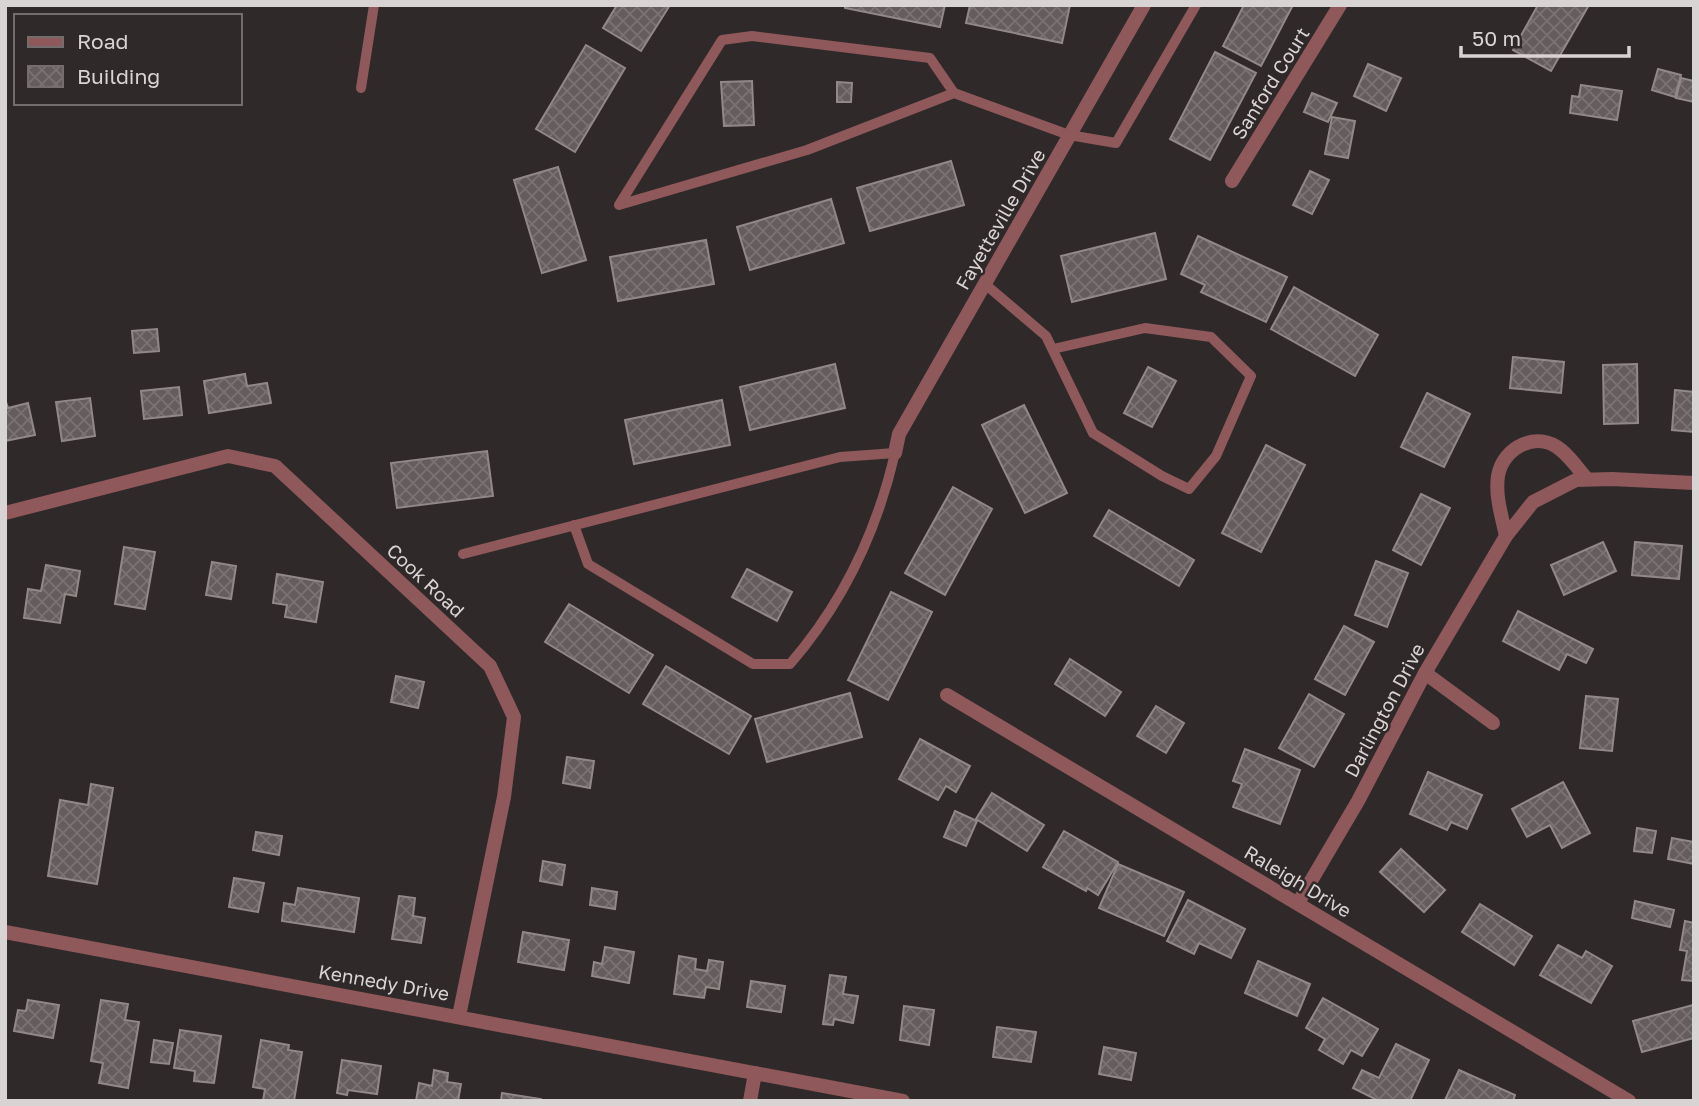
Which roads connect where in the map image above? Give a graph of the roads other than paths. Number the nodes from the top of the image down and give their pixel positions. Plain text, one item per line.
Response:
1 (374, 5) edge
2 (1144, 5) edge
3 (1196, 5) edge
4 (1340, 5) edge
5 (361, 88) dead end
6 (954, 93) junction
7 (1069, 135) junction
8 (1232, 181) dead end
9 (985, 284) junction
10 (1053, 349) junction
11 (895, 453) junction
12 (1587, 479) junction
13 (1694, 483) edge
14 (5, 513) edge
15 (574, 525) junction
16 (1506, 536) junction
17 (463, 554) dead end
18 (1424, 673) junction
19 (947, 695) dead end
20 (1493, 723) dead end
21 (1297, 902) junction
22 (5, 932) edge
23 (459, 1016) junction
24 (755, 1073) junction
25 (750, 1101) edge
26 (902, 1101) edge
27 (1629, 1101) edge

1 - 5 lane
2 - 7 street, Fayetteville Drive
3 - 7 lane
4 - 8 street, Sanford Court
6 - 6 lane
6 - 7 lane
7 - 9 street, Fayetteville Drive
9 - 10 lane
9 - 11 street, Fayetteville Drive
10 - 10 lane
11 - 15 lane
11 - 15 lane
12 - 13 street, Darlington Drive
12 - 16 street, Darlington Drive
12 - 16 street
14 - 23 street, Cook Road
15 - 17 lane
16 - 18 street, Darlington Drive
18 - 20 street
18 - 21 street, Darlington Drive
19 - 21 street, Raleigh Drive
21 - 27 street, Raleigh Drive
22 - 23 street, Kennedy Drive
23 - 24 street, Kennedy Drive
24 - 25 street
24 - 26 street, Kennedy Drive

